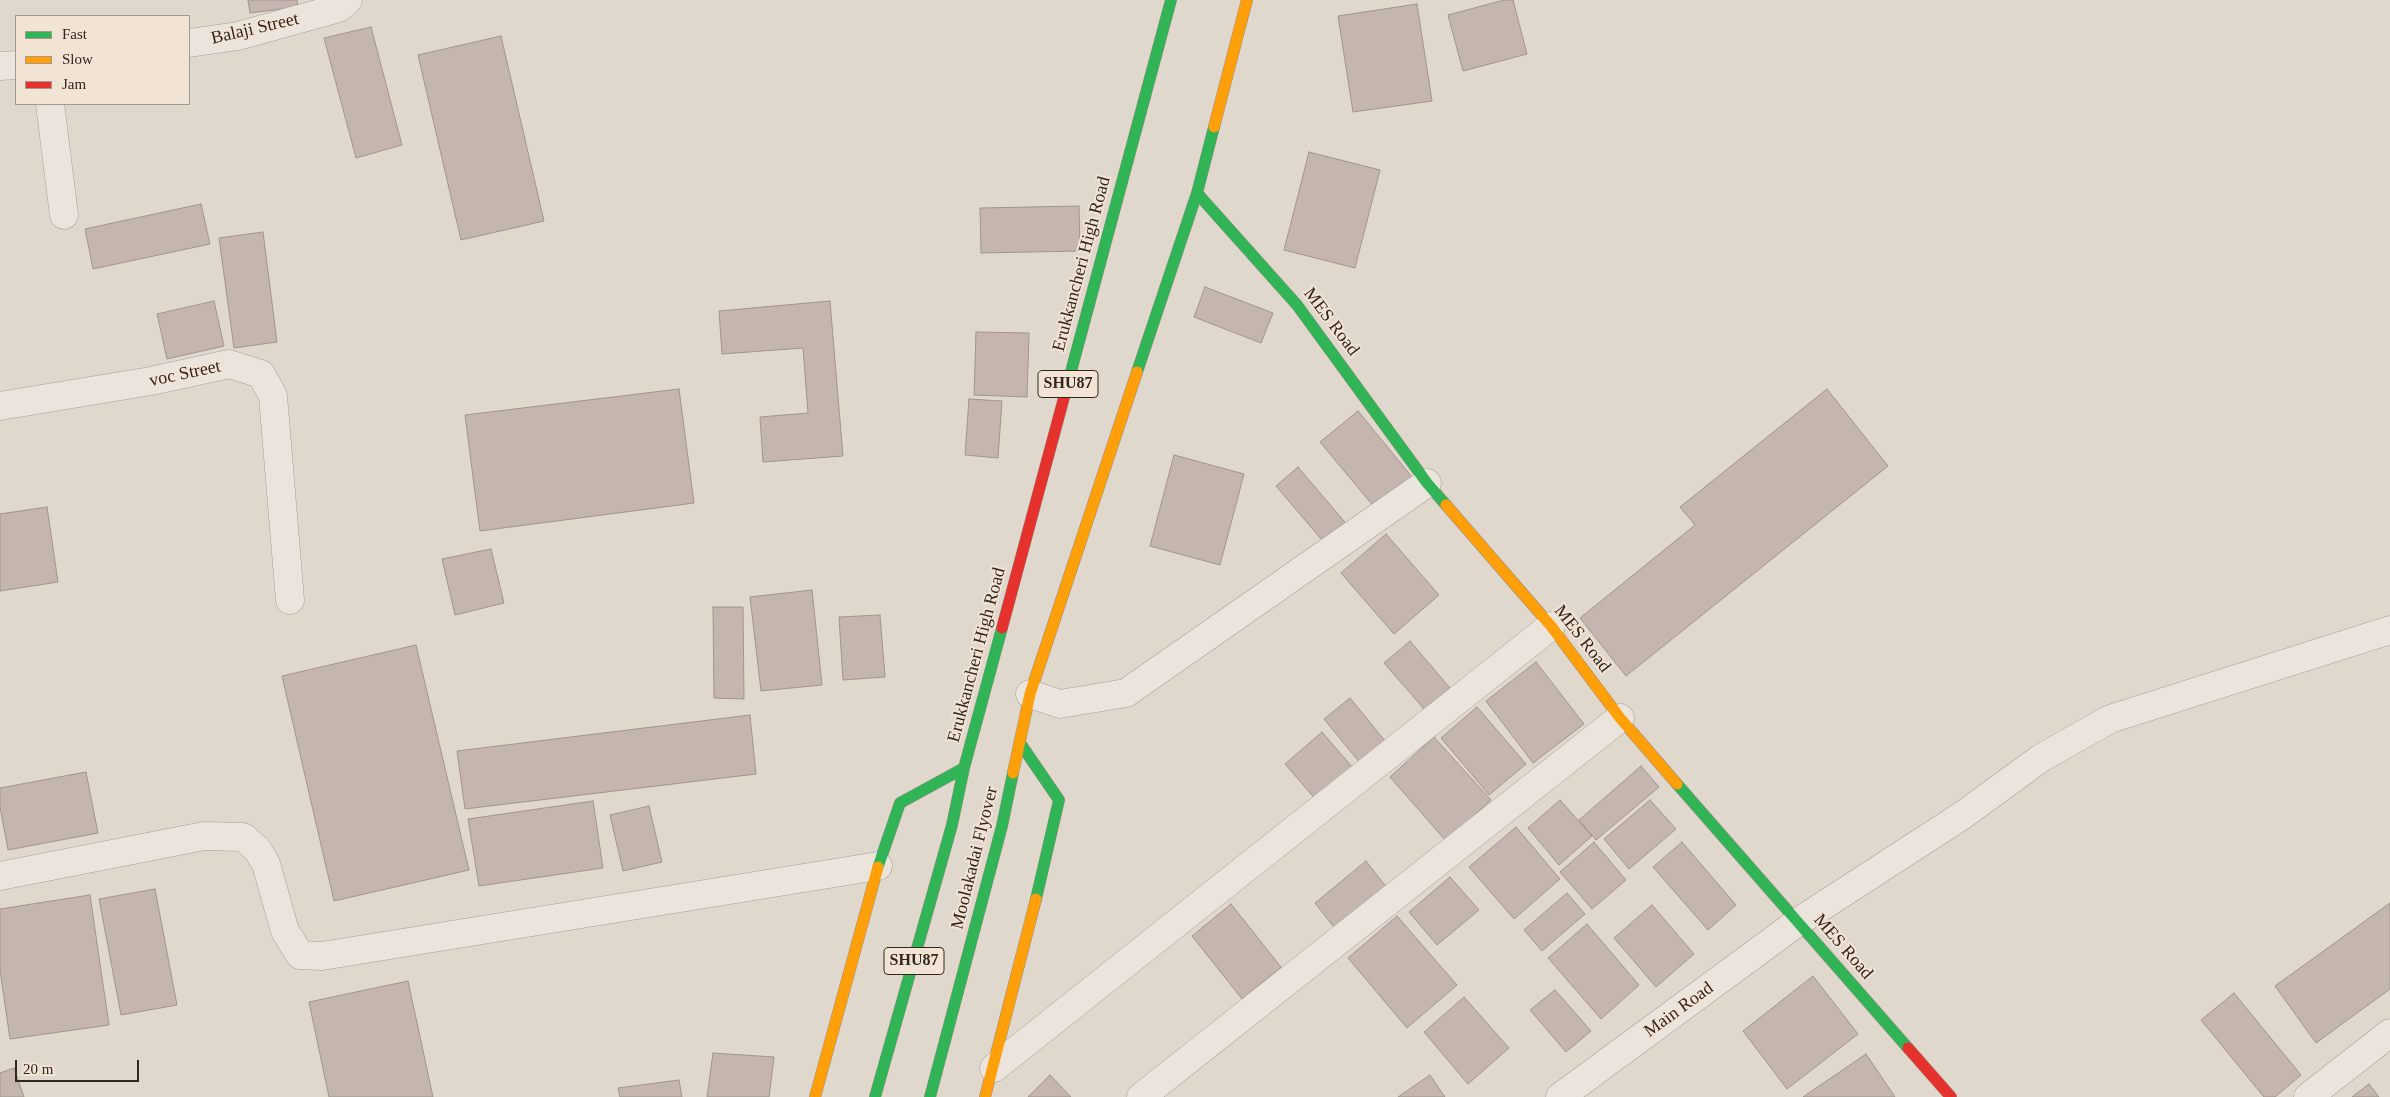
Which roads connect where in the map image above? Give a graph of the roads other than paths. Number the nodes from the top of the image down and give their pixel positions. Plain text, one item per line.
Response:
1 (348, 0) edge
2 (1171, 0) edge
3 (1247, 0) edge
4 (190, 43) edge
5 (15, 65) edge
6 (0, 66) edge
7 (50, 105) edge
8 (1197, 193) junction
9 (64, 215) dead end
10 (0, 406) edge
11 (1427, 483) junction
12 (290, 600) dead end
13 (1551, 626) junction
14 (2390, 630) edge
15 (1030, 694) junction
16 (1620, 718) junction
17 (1020, 743) junction
18 (964, 768) junction
19 (878, 866) junction
20 (0, 876) edge
21 (1798, 922) junction
22 (2390, 1033) edge
23 (994, 1068) junction
24 (815, 1097) edge
25 (875, 1097) edge
26 (930, 1097) edge
27 (985, 1097) edge
28 (1141, 1097) edge
29 (1560, 1097) edge
30 (1951, 1097) edge
31 (2308, 1097) edge

1 - 4 street, Balaji Street
2 - 18 main road, Erukkancheri High Road / SHU87
3 - 8 main road, SHU87
5 - 6 street
7 - 9 street
8 - 11 main road, MES Road
8 - 15 main road, SHU87
10 - 12 street, voc Street
11 - 13 main road, MES Road
11 - 15 street
13 - 16 main road, MES Road
13 - 23 street
14 - 21 street, Main Road
15 - 17 main road, SHU87
16 - 21 main road, MES Road
16 - 28 street
17 - 23 main road
17 - 26 main road, Moolakadai Flyover / SHU87
18 - 19 main road
18 - 25 main road, Moolakadai Flyover / SHU87
19 - 20 street
19 - 24 main road
21 - 29 street, Main Road
21 - 30 main road, MES Road
22 - 31 street
23 - 27 main road

